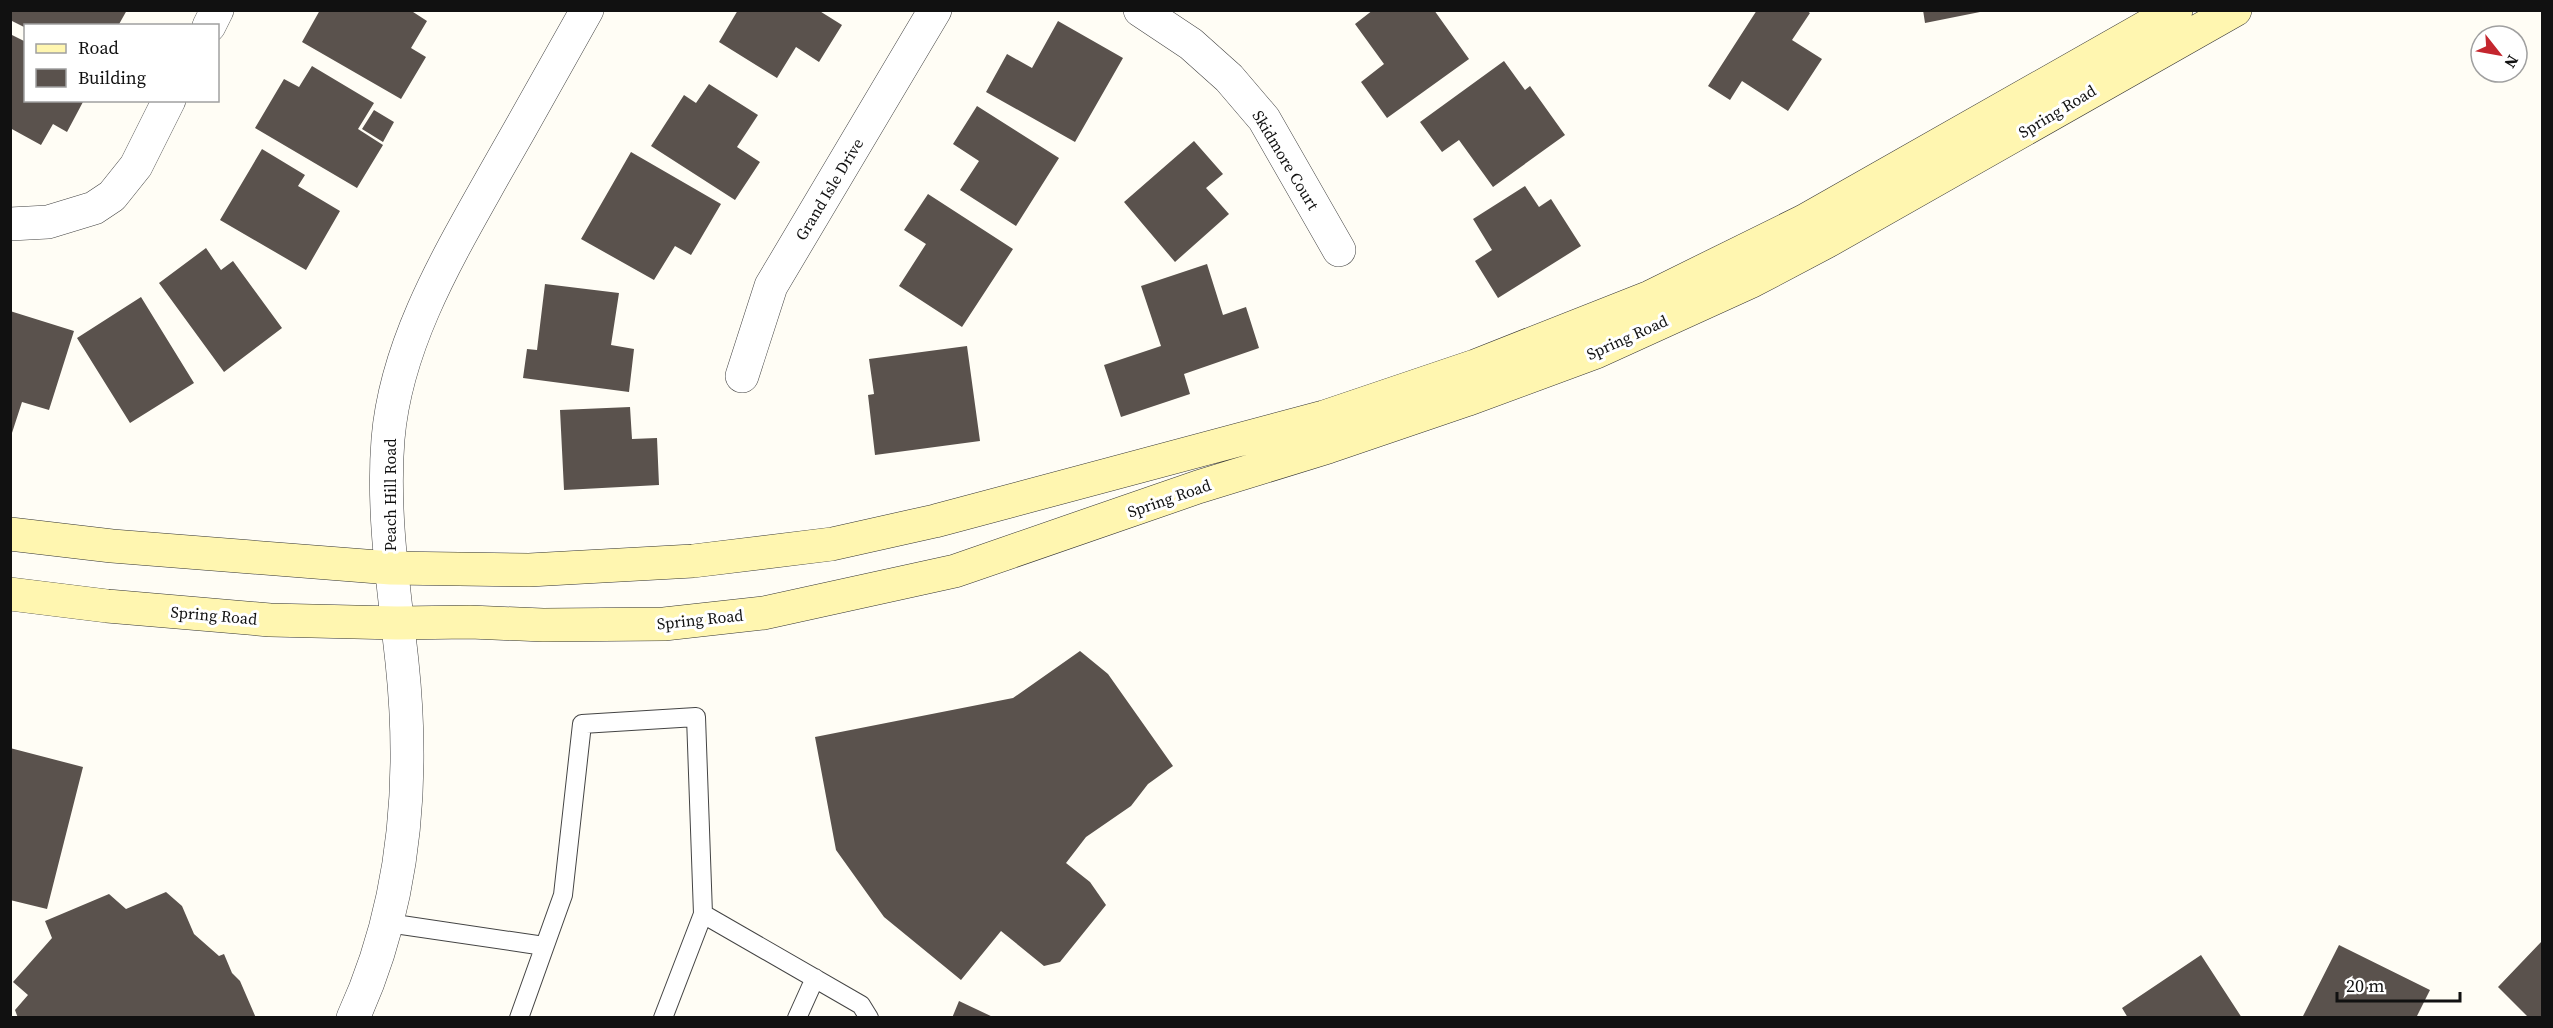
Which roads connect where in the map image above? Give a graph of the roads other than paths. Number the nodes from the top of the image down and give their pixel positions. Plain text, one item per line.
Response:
1 (218, 10) edge
2 (587, 10) edge
3 (934, 10) edge
4 (1140, 10) edge
5 (2176, 10) edge
6 (2235, 10) edge
7 (210, 24) edge
8 (168, 102) edge
9 (10, 224) edge
10 (1339, 250) dead end
11 (742, 376) dead end
12 (10, 534) edge
13 (391, 568) junction
14 (10, 594) edge
15 (397, 623) junction
16 (703, 914) junction
17 (388, 924) junction
18 (544, 946) junction
19 (814, 978) junction
20 (353, 1017) edge
21 (519, 1017) edge
22 (663, 1017) edge
23 (797, 1017) edge
24 (869, 1017) edge

1 - 7 street
2 - 13 street, Peach Hill Road
3 - 11 street, Grand Isle Drive
4 - 10 street, Skidmore Court
5 - 13 main road, Spring Road
6 - 15 main road, Spring Road
8 - 9 street
12 - 13 main road, Spring Road
13 - 15 street, Peach Hill Road
14 - 15 main road, Spring Road
15 - 17 street, Peach Hill Road
16 - 18 lane
16 - 19 lane
16 - 22 lane
17 - 18 lane
17 - 20 street, Peach Hill Road
18 - 21 lane
19 - 23 lane
19 - 24 lane

